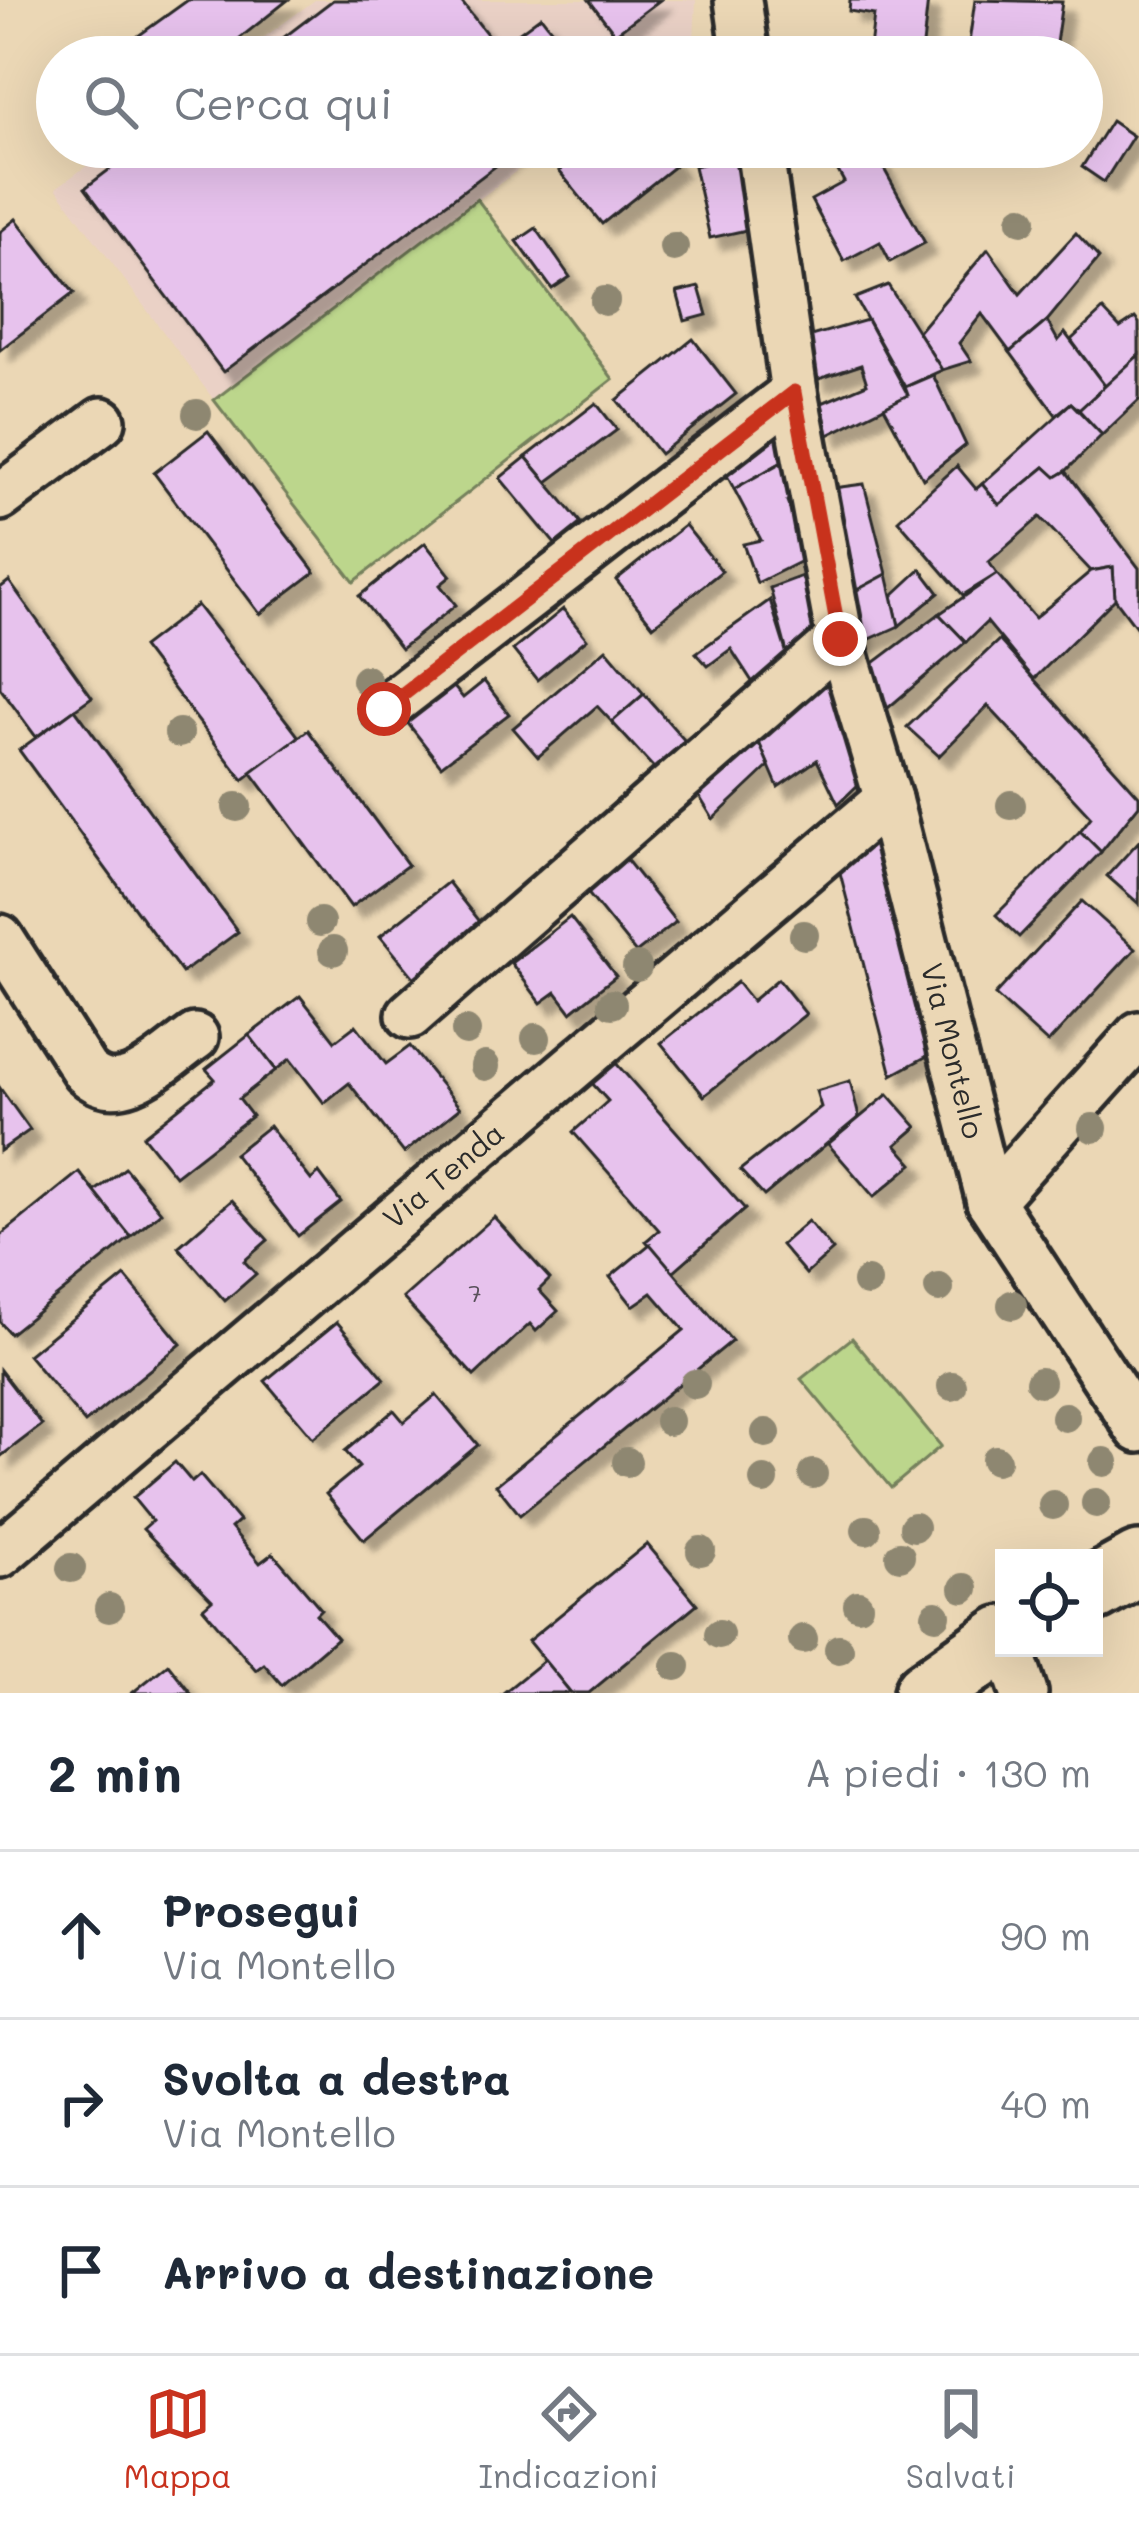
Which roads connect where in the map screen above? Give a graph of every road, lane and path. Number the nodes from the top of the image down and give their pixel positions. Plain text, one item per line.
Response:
1 (737, 0) edge
2 (743, 36) edge
3 (761, 168) edge
4 (794, 392) junction
5 (102, 422) dead end
6 (0, 497) edge
7 (840, 639) junction
8 (384, 709) dead end
9 (889, 799) junction
10 (4, 953) edge
11 (410, 1016) dead end
12 (1139, 1035) edge
13 (194, 1037) dead end
14 (990, 1202) junction
15 (1139, 1430) edge
16 (0, 1554) edge
17 (1139, 1564) edge
18 (1103, 1584) edge
19 (995, 1644) edge
20 (1012, 1657) edge
21 (926, 1693) edge
22 (1024, 1693) edge

1 - 2 street
3 - 4 street, Via Montello
4 - 7 street, Via Montello
4 - 8 street
5 - 6 street
7 - 9 street, Via Montello
7 - 11 street
9 - 14 street, Via Montello
9 - 16 street, Via Tenda
10 - 13 street
12 - 14 street
14 - 15 street, Via Montello
17 - 18 street
19 - 21 street
20 - 22 street

